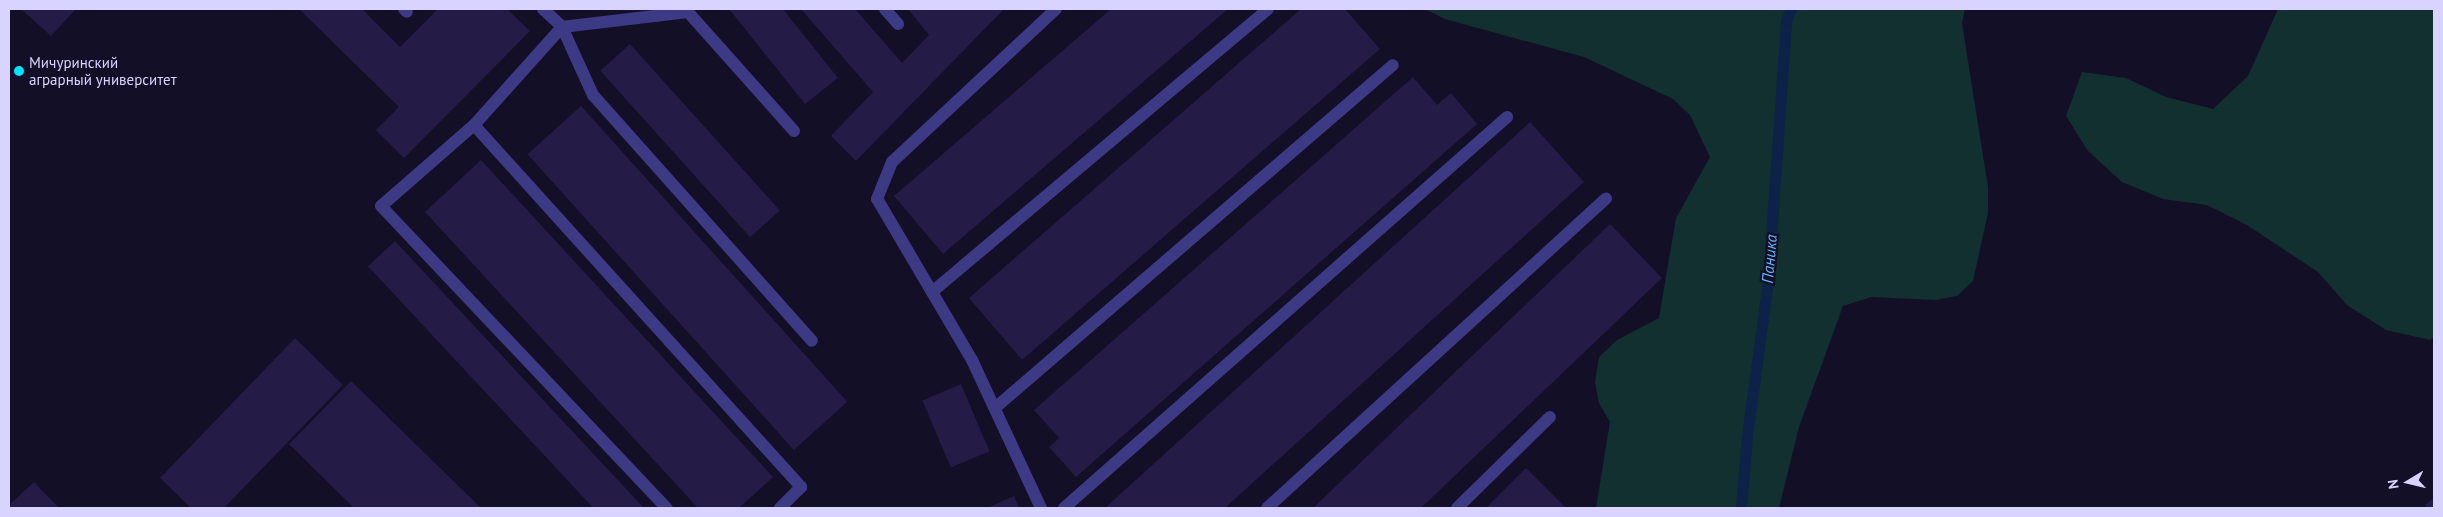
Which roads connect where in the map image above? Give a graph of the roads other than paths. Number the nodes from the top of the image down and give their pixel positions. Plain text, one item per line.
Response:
1 (543, 9) edge
2 (885, 9) edge
3 (1056, 9) edge
4 (1268, 9) edge
5 (898, 24) dead end
6 (562, 27) junction
7 (1392, 65) dead end
8 (1506, 117) dead end
9 (474, 125) junction
10 (794, 131) dead end
11 (1606, 198) dead end
12 (932, 292) junction
13 (812, 341) dead end
14 (995, 408) junction
15 (1550, 417) dead end
16 (667, 508) edge
17 (780, 508) edge
18 (1041, 508) edge
19 (1064, 508) edge
20 (1267, 508) edge
21 (1457, 508) edge

1 - 6 lane
2 - 5 lane
3 - 12 lane
4 - 12 lane
6 - 9 lane
6 - 10 lane
6 - 13 lane
7 - 14 lane
8 - 19 lane
9 - 16 lane
9 - 17 lane
11 - 20 lane
12 - 14 lane
14 - 18 lane
15 - 21 lane

